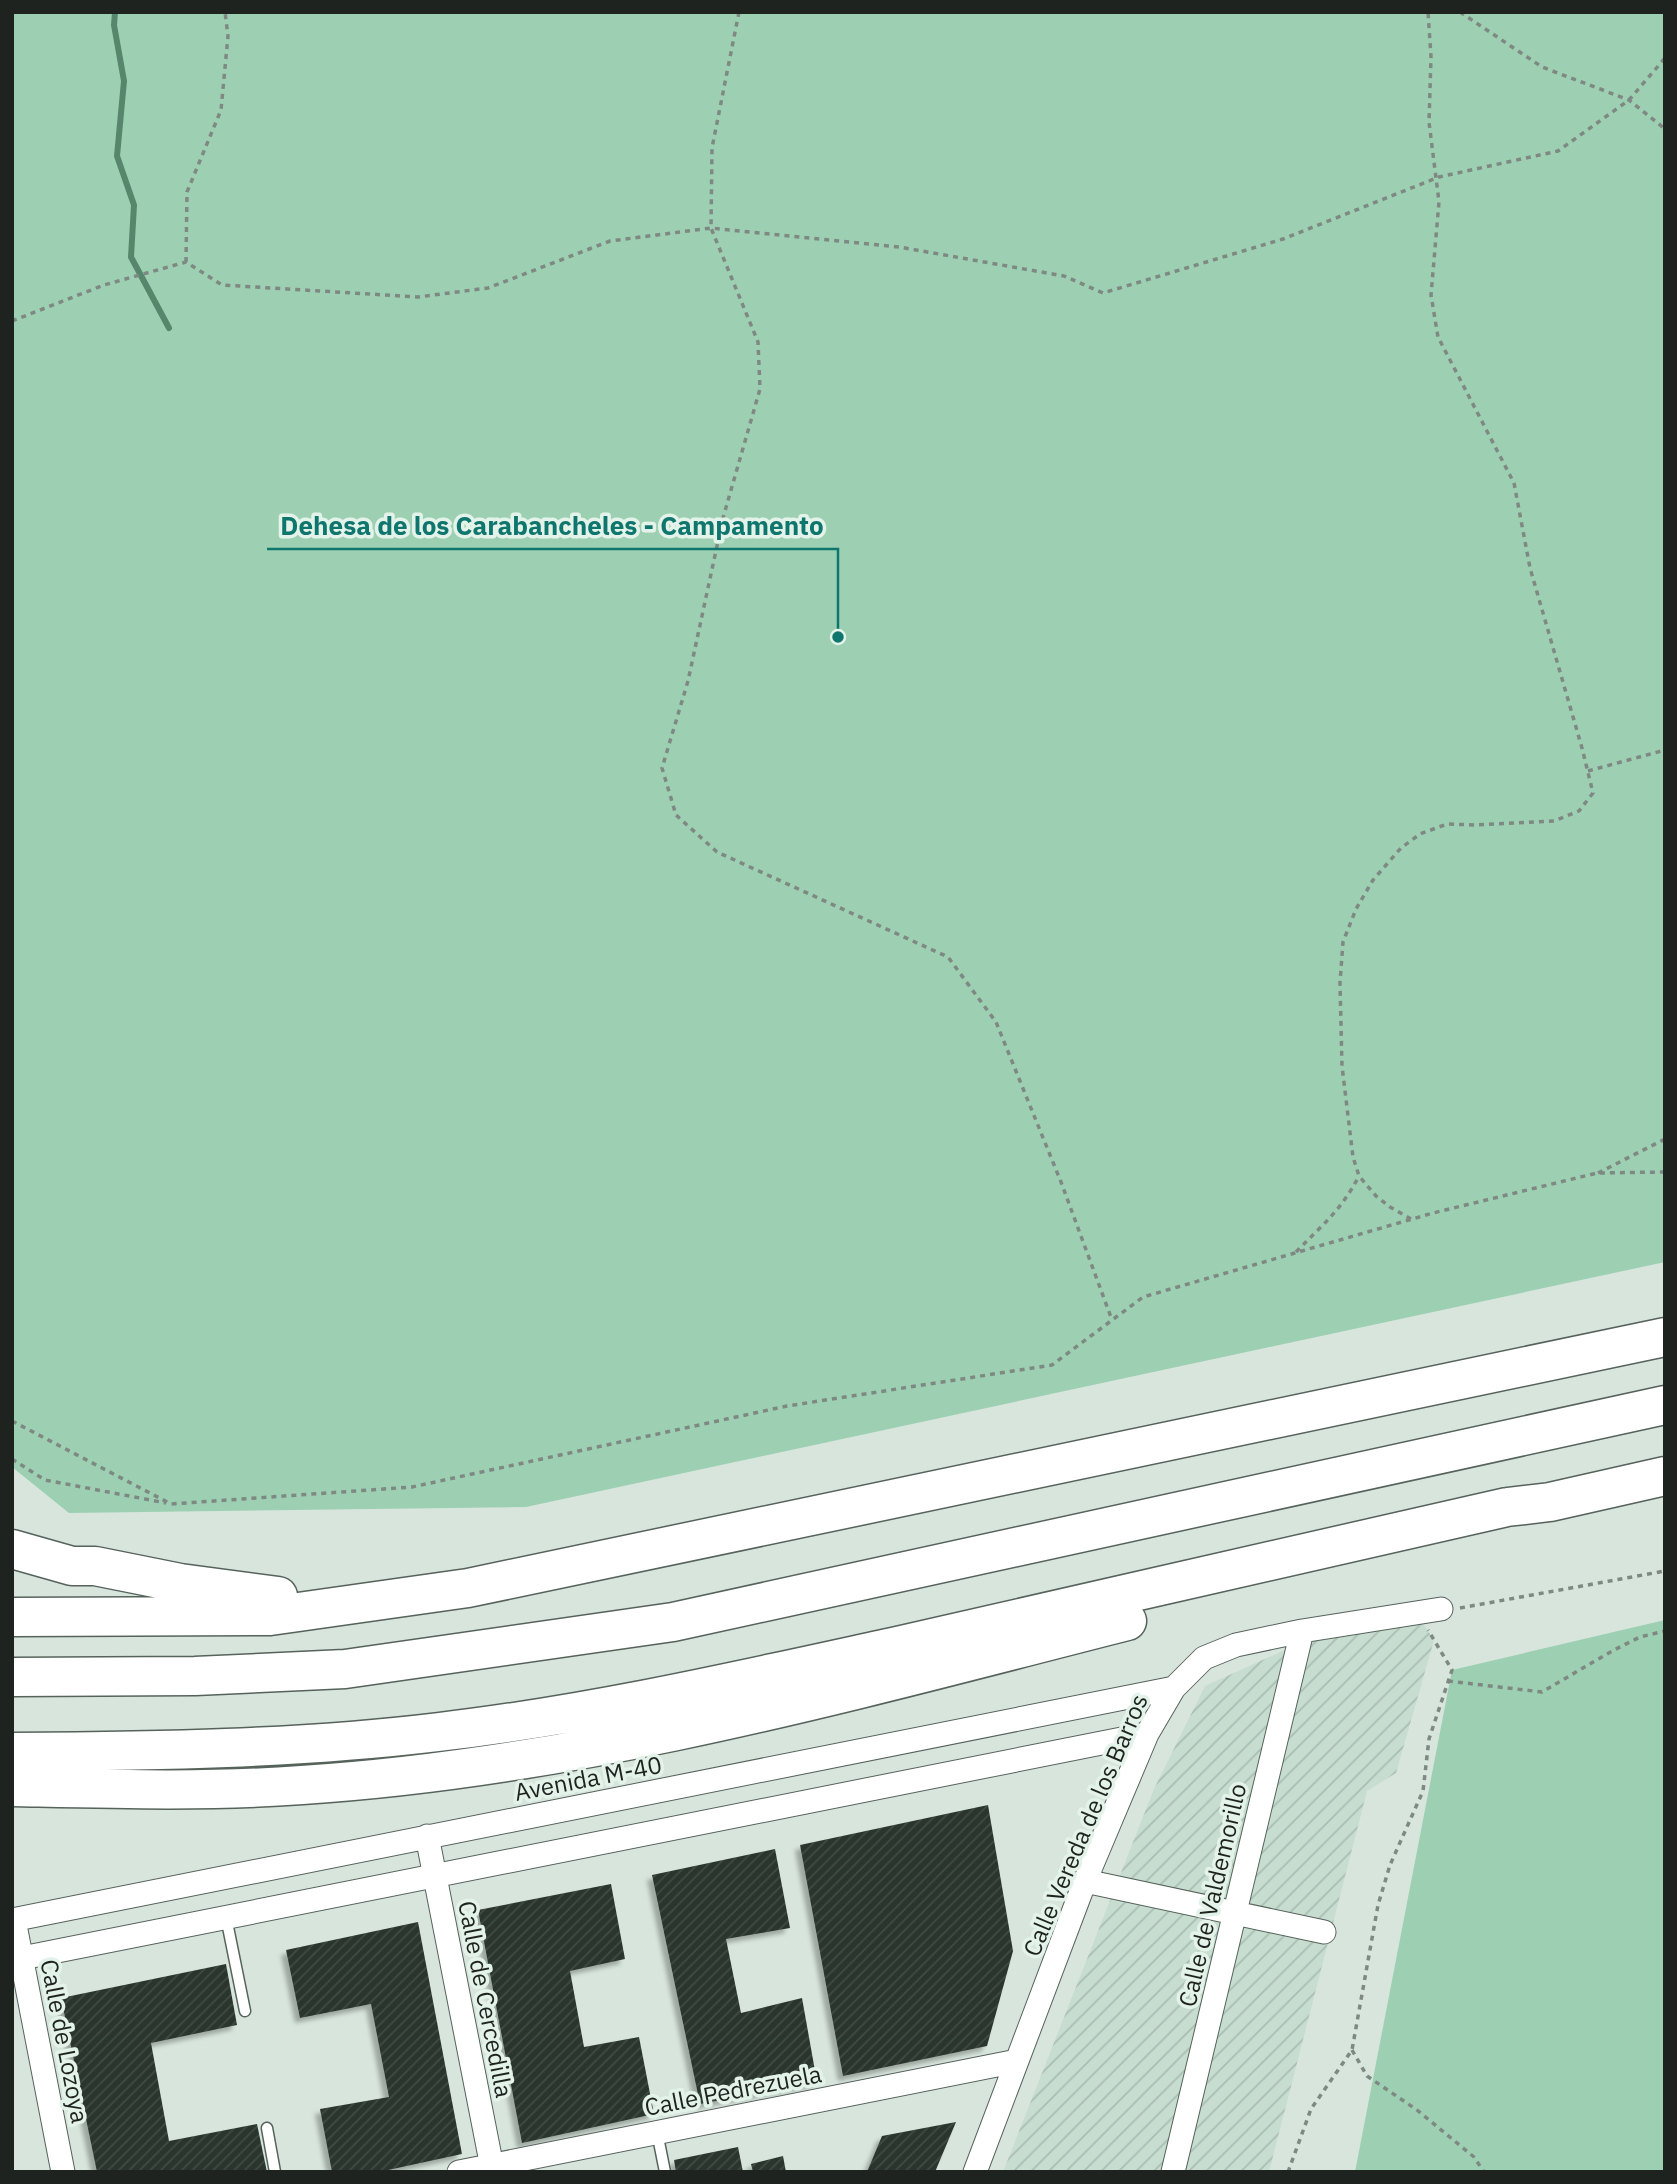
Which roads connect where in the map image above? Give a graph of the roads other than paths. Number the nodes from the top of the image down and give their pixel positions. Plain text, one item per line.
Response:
1 (1665, 1337) edge
2 (1665, 1405) edge
3 (1665, 1476) edge
4 (1550, 1502) junction
5 (12, 1529) edge
6 (12, 1549) edge
7 (95, 1566) junction
8 (346, 1604) junction
9 (1436, 1611) road end
10 (12, 1617) edge
11 (1302, 1631) junction
12 (12, 1677) edge
13 (1174, 1688) junction
14 (1147, 1734) junction
15 (12, 1752) edge
16 (12, 1787) edge
17 (174, 1790) junction
18 (590, 1805) junction
19 (12, 1810) edge
20 (427, 1836) junction
21 (598, 1844) junction
22 (435, 1876) junction
23 (1085, 1881) junction
24 (1234, 1913) junction
25 (232, 1916) junction
26 (13, 1920) edge
27 (1324, 1932) dead end
28 (17, 1959) edge
29 (245, 2011) dead end
30 (1017, 2061) junction
31 (267, 2128) dead end
32 (657, 2132) junction
33 (493, 2168) edge
34 (982, 2168) edge
35 (63, 2172) edge
36 (275, 2172) edge
37 (459, 2172) edge
38 (664, 2172) edge
39 (1172, 2172) edge

1 - 8 highway
2 - 12 highway
3 - 4 highway
4 - 15 highway
4 - 17 highway
5 - 7 highway
6 - 7 highway
7 - 8 highway
8 - 10 highway
9 - 11 street, Calle Vereda de los Barros
11 - 13 street, Calle Vereda de los Barros
11 - 24 street, Calle de Valdemorillo
13 - 14 street, Calle Vereda de los Barros
13 - 18 street, Avenida M-40
14 - 21 street
14 - 23 street, Calle Vereda de los Barros
16 - 17 highway
17 - 19 highway
18 - 20 street, Avenida M-40
18 - 21 street
20 - 22 street, Calle de Cercedilla
20 - 26 street, Avenida M-40
21 - 22 street
22 - 25 street
22 - 33 street, Calle de Cercedilla
23 - 24 street
23 - 30 street, Calle Vereda de los Barros
24 - 27 street
24 - 39 street, Calle de Valdemorillo
25 - 28 street
25 - 29 lane
26 - 28 street, Calle de Lozoya
28 - 35 street, Calle de Lozoya
30 - 32 street, Calle Pedrezuela
30 - 34 street, Calle Vereda de los Barros
31 - 36 lane
32 - 33 street, Calle Pedrezuela
32 - 38 lane
33 - 37 street, Calle Pedrezuela

